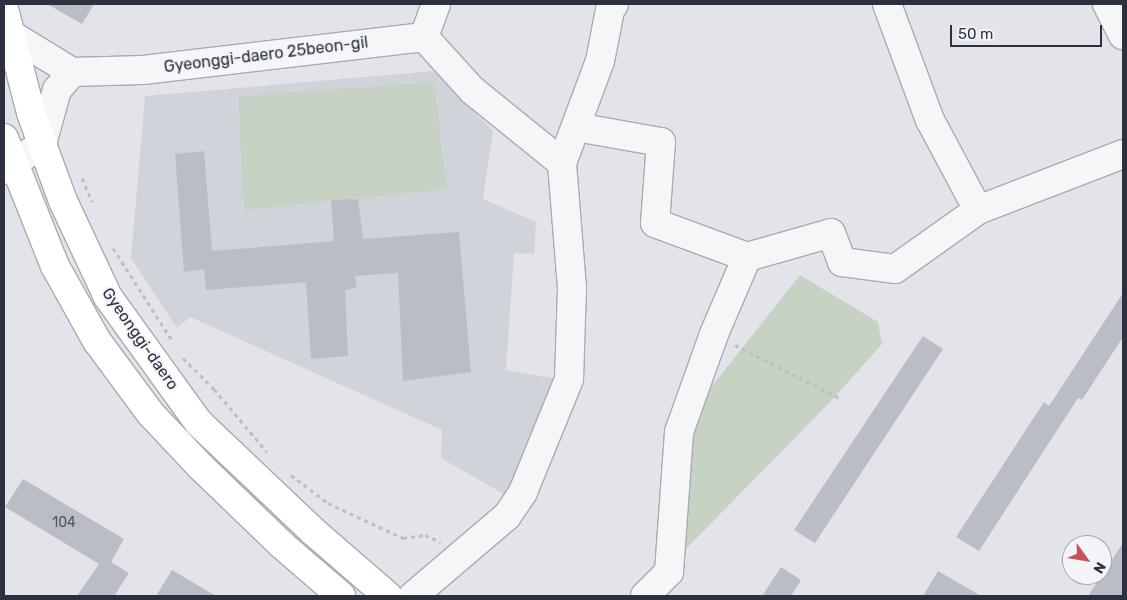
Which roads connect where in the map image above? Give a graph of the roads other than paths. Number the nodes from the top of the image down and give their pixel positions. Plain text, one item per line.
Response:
1 (436, 4) edge
2 (614, 4) edge
3 (887, 4) edge
4 (1107, 4) edge
5 (7, 21) edge
6 (1123, 35) edge
7 (424, 37) junction
8 (72, 72) junction
9 (576, 128) junction
10 (4, 138) edge
11 (42, 144) junction
12 (1123, 154) edge
13 (562, 164) junction
14 (9, 167) edge
15 (978, 210) junction
16 (747, 258) junction
17 (341, 596) edge
18 (388, 596) edge
19 (413, 596) edge
20 (645, 596) edge

1 - 7 street
2 - 9 street
3 - 15 street
4 - 6 street
5 - 8 street
5 - 11 main road, Gyeonggi-daero
7 - 8 street, Gyeonggi-daero 25beon-gil
7 - 13 street
8 - 11 street
9 - 13 street
9 - 16 street
10 - 14 main road, Gyeonggi-daero
11 - 14 street
11 - 18 main road, Gyeonggi-daero
12 - 15 street
13 - 19 street
14 - 17 main road, Gyeonggi-daero
15 - 16 street
16 - 20 street

